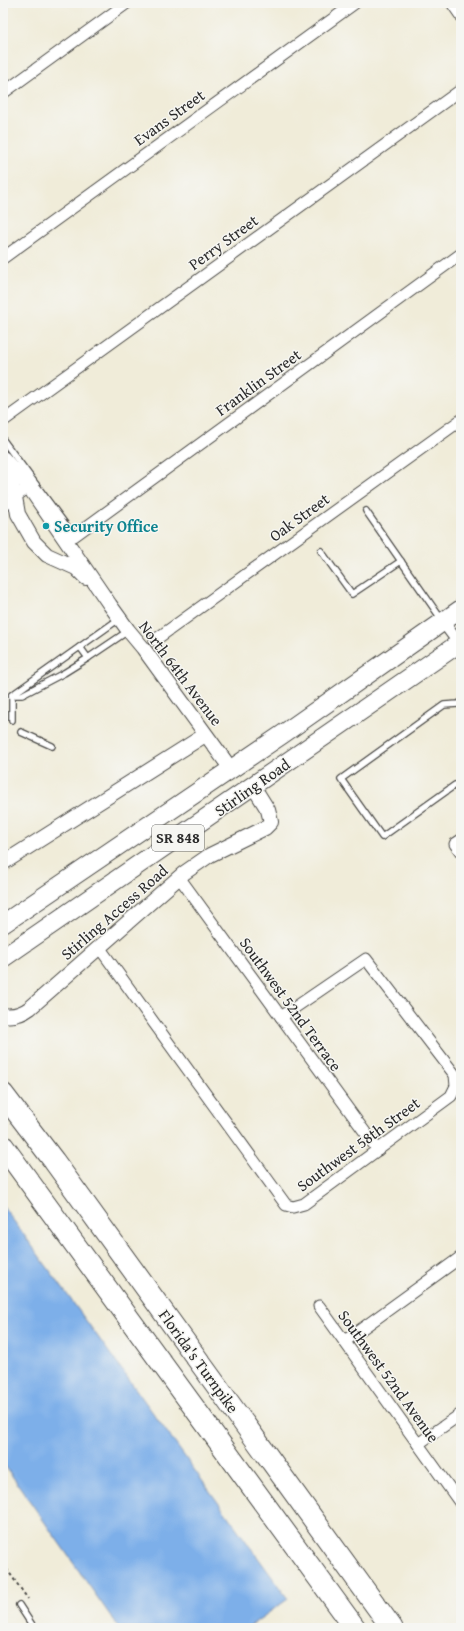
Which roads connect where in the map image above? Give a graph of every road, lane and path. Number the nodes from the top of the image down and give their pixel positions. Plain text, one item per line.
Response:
1 (127, 3) edge
2 (355, 3) edge
3 (452, 3) edge
4 (461, 16) edge
5 (461, 90) edge
6 (3, 93) edge
7 (461, 254) edge
8 (3, 258) edge
9 (461, 420) edge
10 (3, 421) edge
11 (3, 440) edge
12 (4, 459) edge
13 (29, 487) junction
14 (15, 497) junction
15 (3, 505) edge
16 (366, 511) dead end
17 (74, 536) joint
18 (321, 551) dead end
19 (401, 561) junction
20 (104, 596) junction
21 (461, 609) edge
22 (120, 619) junction
23 (443, 622) junction
24 (128, 630) junction
25 (155, 640) dead end
26 (460, 644) edge
27 (80, 647) junction
28 (88, 658) junction
29 (12, 695) junction
30 (460, 705) edge
31 (12, 720) dead end
32 (21, 732) dead end
33 (206, 735) junction
34 (52, 746) dead end
35 (230, 769) junction
36 (461, 784) edge
37 (253, 786) junction
38 (3, 863) edge
39 (179, 877) junction
40 (3, 924) edge
41 (99, 948) junction
42 (3, 958) edge
43 (3, 1015) edge
44 (281, 1017) junction
45 (3, 1094) edge
46 (3, 1146) edge
47 (378, 1150) junction
48 (461, 1257) edge
49 (319, 1306) dead end
50 (345, 1341) junction
51 (461, 1414) edge
52 (418, 1444) junction
53 (461, 1504) edge
54 (3, 1564) edge
55 (28, 1599) dead end
56 (18, 1606) dead end
57 (34, 1628) edge
58 (354, 1628) edge
59 (392, 1628) edge

1 - 6 street
2 - 8 street, Evans Street
3 - 4 street
5 - 10 street, Perry Street
7 - 17 street, Franklin Street
9 - 25 street, Oak Street
11 - 17 lane
12 - 13 street, North 64th Avenue
12 - 14 street, North 64th Avenue
13 - 14 street
13 - 20 street, North 64th Avenue
14 - 15 street
14 - 20 street, North 64th Avenue
16 - 19 lane
18 - 19 lane
19 - 23 lane
20 - 22 street, North 64th Avenue
21 - 23 main road, Stirling Road / SR 848
22 - 24 street, North 64th Avenue
22 - 27 lane
23 - 26 street
23 - 35 main road, Stirling Road / SR 848
24 - 28 lane
24 - 33 street, North 64th Avenue
26 - 37 main road, Stirling Road / SR 848
27 - 28 lane
27 - 29 lane
28 - 29 lane
29 - 31 lane
30 - 36 lane
32 - 34 lane
33 - 35 street, North 64th Avenue
33 - 38 street
35 - 40 main road, Stirling Road / SR 848
37 - 39 street, Stirling Access Road
37 - 42 main road, Stirling Road / SR 848
39 - 41 street, Stirling Access Road
39 - 44 street, Southwest 52nd Terrace
41 - 43 street, Stirling Access Road
41 - 47 street, Southwest 58th Street
44 - 47 street, Southwest 52nd Terrace
44 - 47 street, Southwest 58th Street
45 - 59 highway, Florida's Turnpike
46 - 58 highway, Florida's Turnpike
48 - 50 street
49 - 50 street, Southwest 52nd Avenue
50 - 52 street, Southwest 52nd Avenue
51 - 52 street
52 - 53 street, Southwest 52nd Avenue
54 - 55 path
56 - 57 lane

